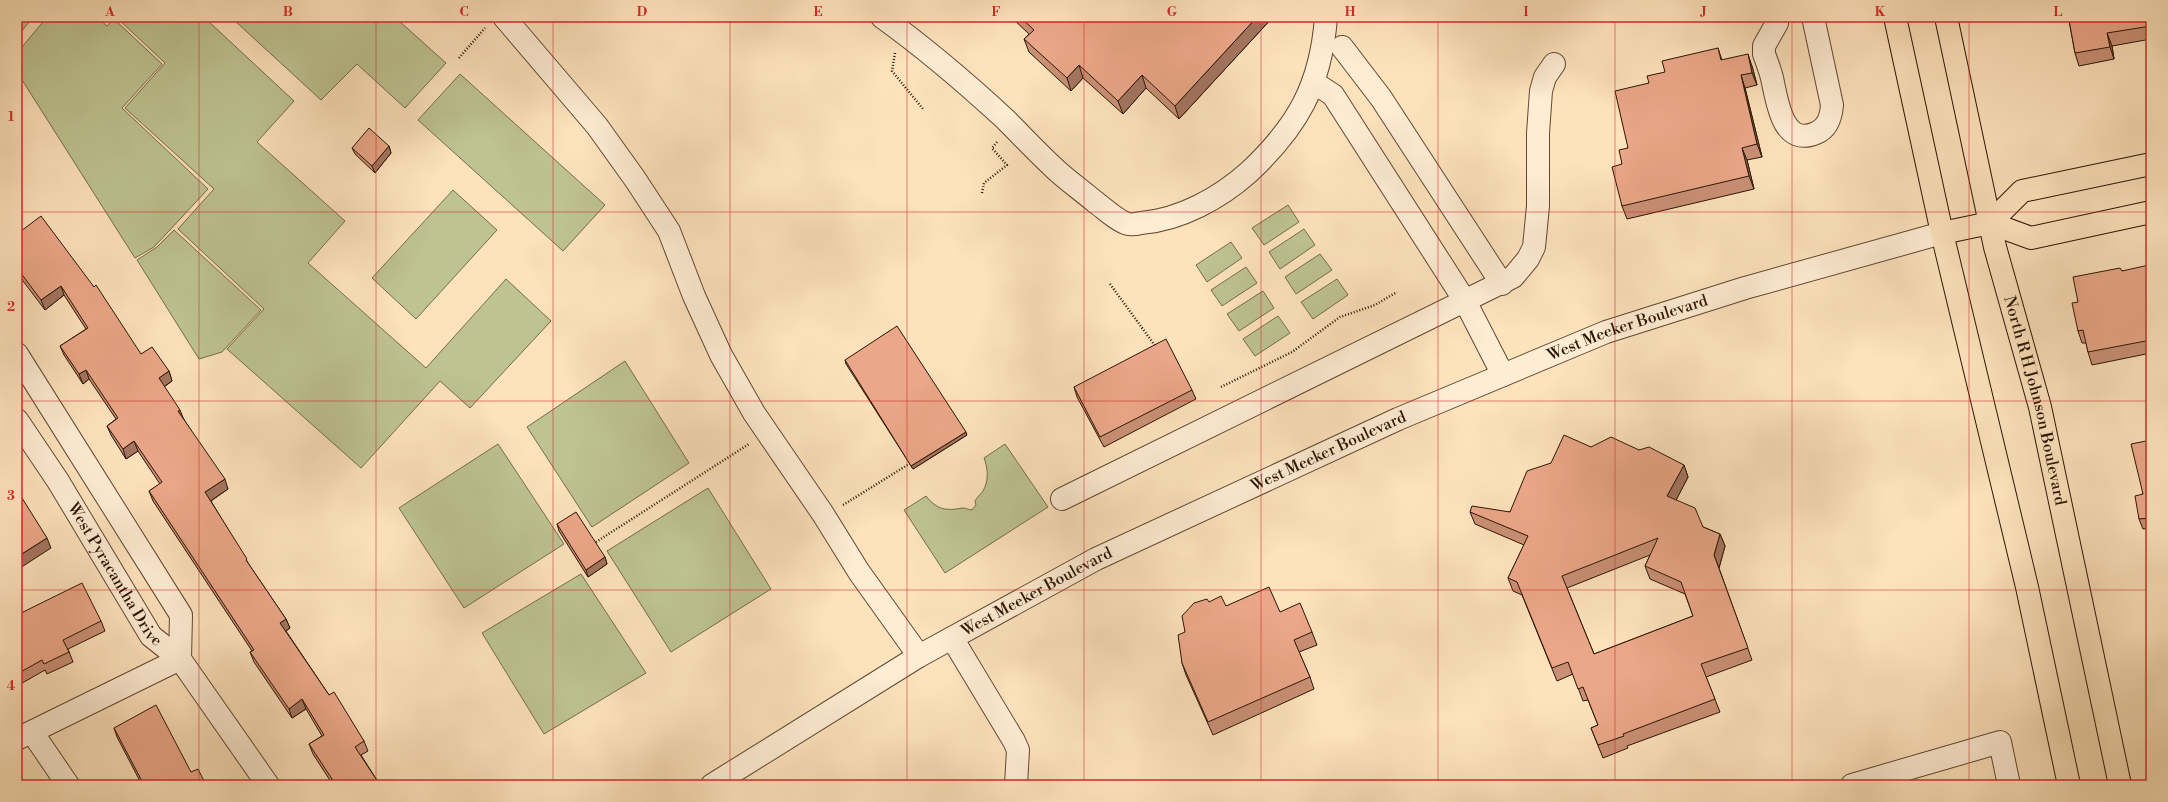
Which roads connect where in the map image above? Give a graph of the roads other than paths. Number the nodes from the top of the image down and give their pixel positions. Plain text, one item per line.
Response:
1 (882, 17) edge
2 (1326, 17) edge
3 (1775, 17) edge
4 (1813, 17) edge
5 (1895, 17) edge
6 (1946, 17) edge
7 (505, 18) edge
8 (1342, 47) dead end
9 (1554, 64) dead end
10 (1314, 82) junction
11 (2151, 164) edge
12 (2151, 212) edge
13 (1990, 222) junction
14 (1942, 233) junction
15 (1502, 284) junction
16 (1465, 302) junction
17 (17, 354) edge
18 (1503, 375) junction
19 (17, 420) edge
20 (88, 464) junction
21 (58, 481) junction
22 (1062, 499) dead end
23 (952, 638) junction
24 (919, 656) junction
25 (180, 659) junction
26 (25, 735) edge
27 (68, 785) edge
28 (268, 785) edge
29 (712, 785) edge
30 (1016, 785) edge
31 (1852, 785) edge
32 (2009, 785) edge
33 (2069, 785) edge
34 (2120, 785) edge

1 - 10 street
2 - 10 street
3 - 4 street
5 - 14 main road
6 - 13 main road, North R H Johnson Boulevard
7 - 24 street
8 - 15 street
9 - 15 street
10 - 16 street
11 - 13 main road
12 - 13 main road
13 - 14 main road, West Meeker Boulevard
13 - 34 main road, North R H Johnson Boulevard
14 - 18 street, West Meeker Boulevard
14 - 33 main road
15 - 16 street
16 - 18 street
16 - 22 street
17 - 20 street, West Pyracantha Drive
18 - 23 street, West Meeker Boulevard
19 - 21 street, West Pyracantha Drive
20 - 21 street
20 - 25 street, West Pyracantha Drive
21 - 25 street, West Pyracantha Drive
23 - 24 street, West Meeker Boulevard
23 - 30 street
24 - 29 street, West Meeker Boulevard
25 - 26 street
25 - 28 street, West Pyracantha Drive
26 - 27 street
31 - 32 street

